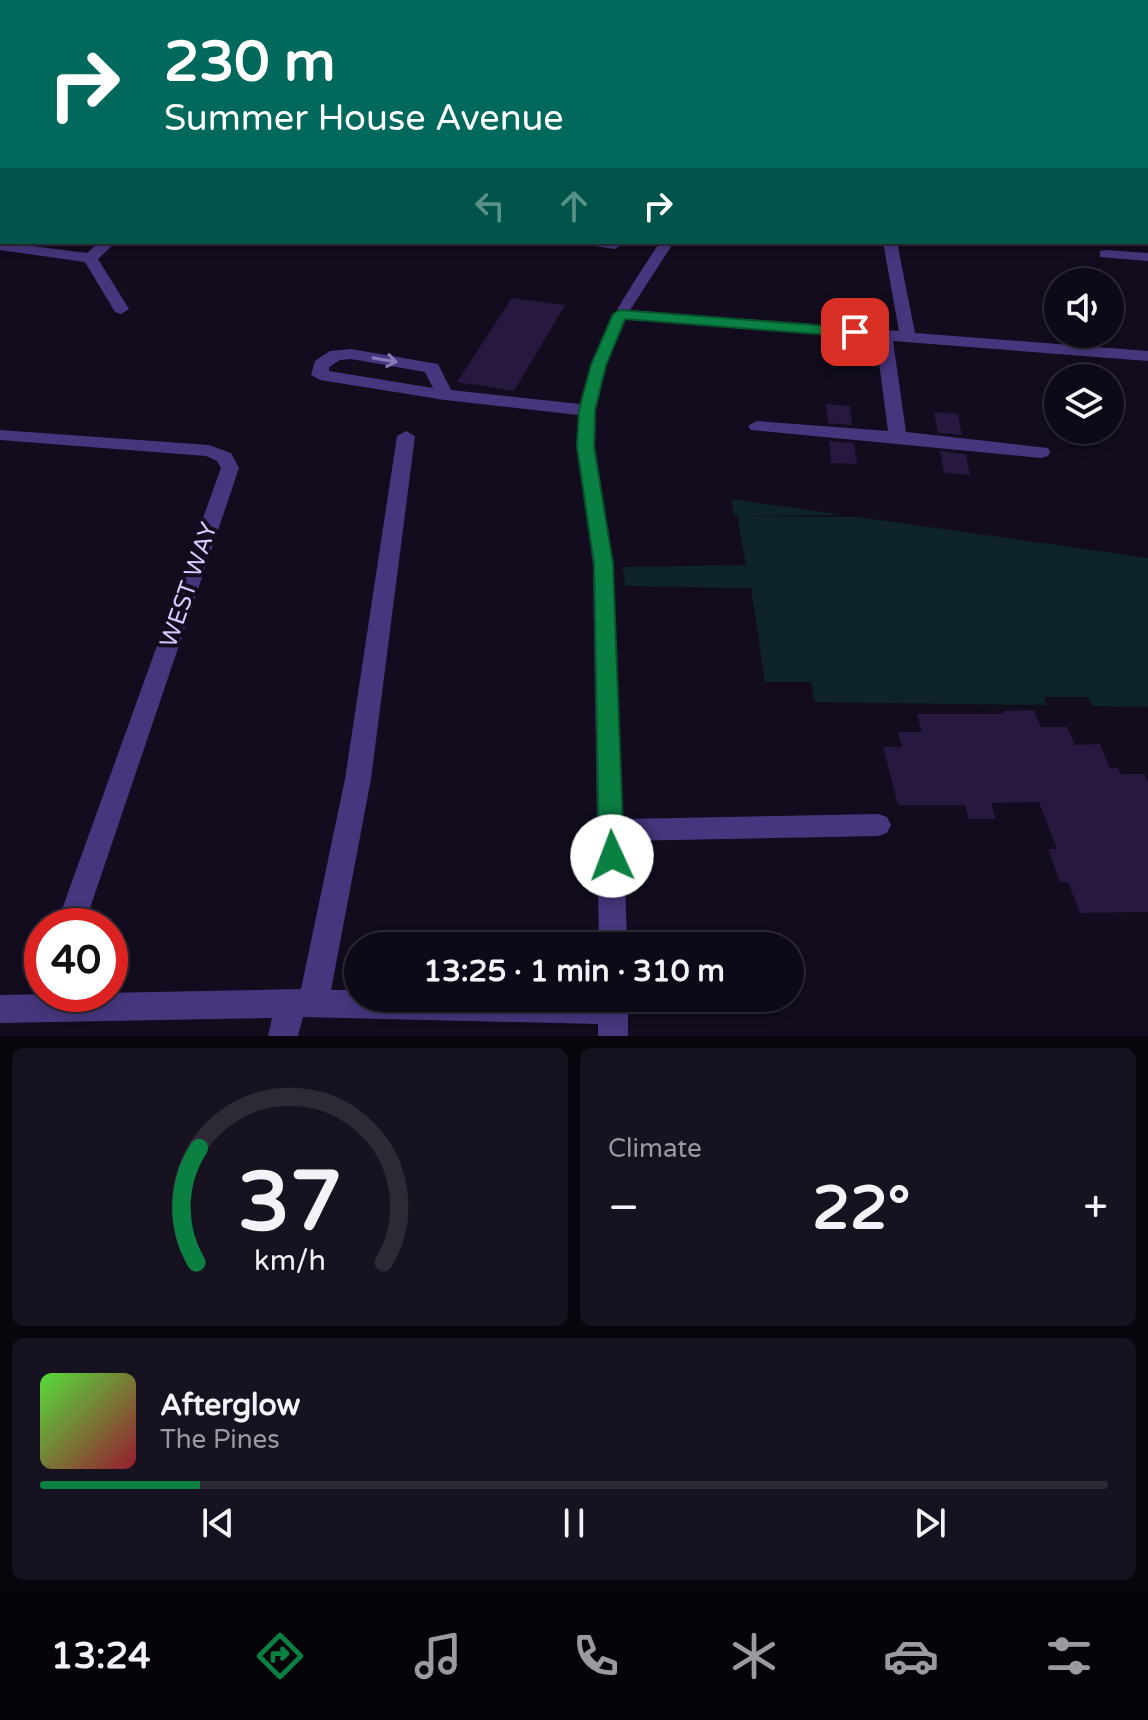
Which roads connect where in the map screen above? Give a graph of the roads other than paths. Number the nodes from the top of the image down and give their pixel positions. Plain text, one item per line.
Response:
1 (107, 244) edge
2 (666, 244) edge
3 (890, 244) edge
4 (0, 246) edge
5 (1105, 254) dead end
6 (1148, 257) edge
7 (90, 258) junction
8 (121, 309) dead end
9 (620, 314) junction
10 (884, 335) junction
11 (908, 337) junction
12 (1148, 356) edge
13 (445, 395) junction
14 (587, 410) junction
15 (757, 426) dead end
16 (0, 435) edge
17 (406, 436) dead end
18 (898, 437) junction
19 (1041, 452) dead end
20 (878, 825) dead end
21 (611, 830) junction
22 (76, 908) edge
23 (613, 932) edge
24 (128, 1001) edge
25 (302, 1003) junction
26 (24, 1004) edge
27 (0, 1009) edge
28 (613, 1015) edge
29 (283, 1036) edge

1 - 7 street
2 - 9 street
3 - 11 street
4 - 7 street
5 - 6 street
7 - 8 street
9 - 10 street
9 - 14 street
10 - 11 street
10 - 18 street
11 - 12 street
13 -> 13 street
13 - 14 street
14 - 21 street
15 - 18 street
16 - 22 street, WEST WAY
17 - 25 street
18 - 19 street
20 - 21 street
21 - 23 street
24 - 25 street
25 - 28 street
25 - 29 street
26 - 27 street

